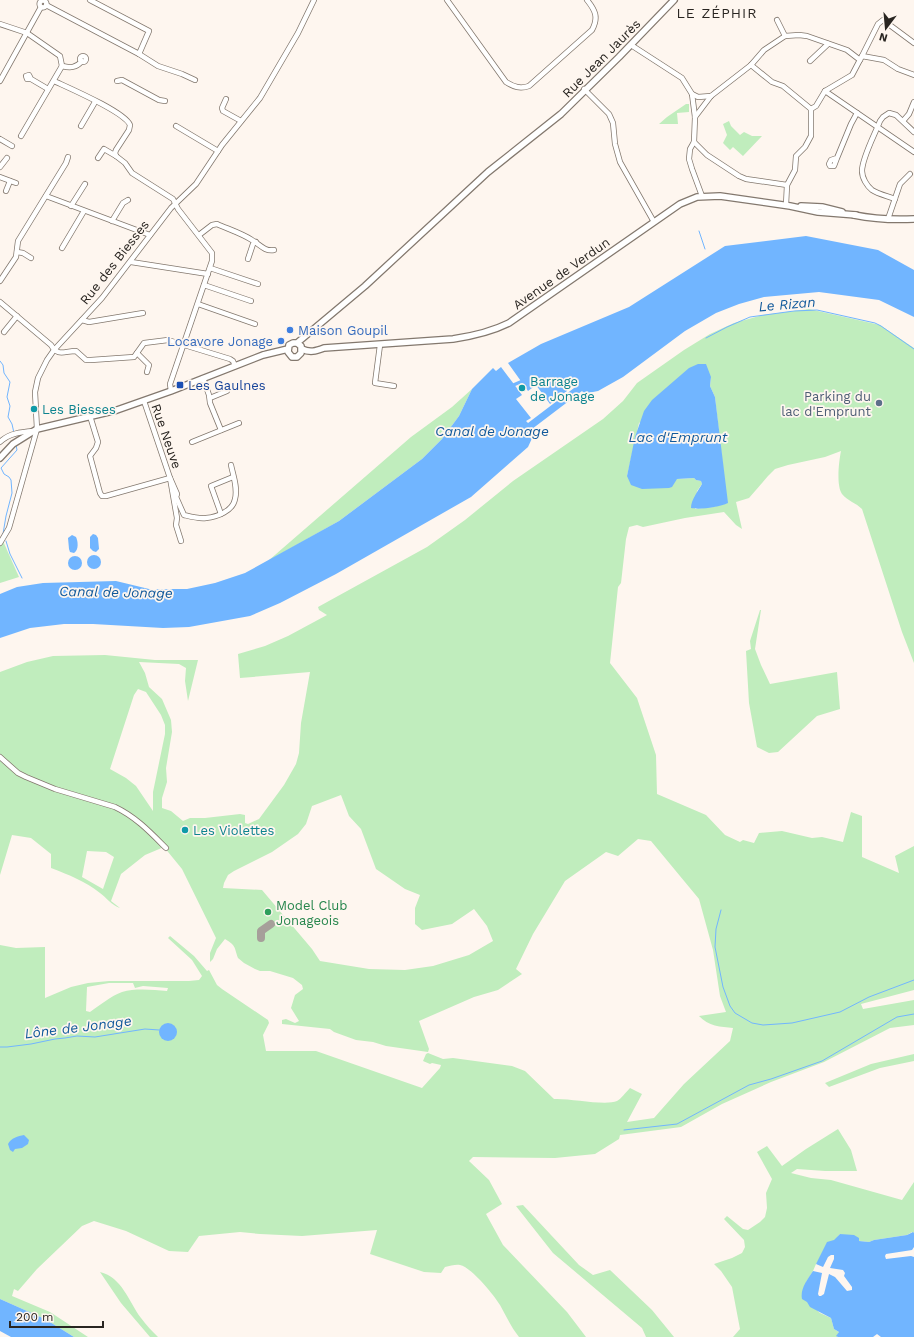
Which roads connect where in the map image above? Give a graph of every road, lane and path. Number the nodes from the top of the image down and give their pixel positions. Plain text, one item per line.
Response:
1 (34, 0) edge
2 (90, 0) edge
3 (314, 0) edge
4 (447, 0) edge
5 (587, 0) edge
6 (674, 0) edge
7 (43, 3) edge
8 (777, 20) dead end
9 (0, 24) edge
10 (27, 33) junction
11 (785, 36) junction
12 (914, 43) edge
13 (828, 44) junction
14 (631, 45) junction
15 (139, 54) junction
16 (861, 58) junction
17 (82, 61) dead end
18 (810, 61) dead end
19 (751, 65) junction
20 (62, 66) junction
21 (914, 75) edge
22 (31, 79) dead end
23 (117, 80) dead end
24 (195, 80) dead end
25 (0, 81) edge
26 (54, 81) junction
27 (48, 89) junction
28 (584, 90) junction
29 (825, 91) junction
30 (692, 94) junction
31 (711, 96) junction
32 (226, 99) dead end
33 (165, 101) dead end
34 (95, 102) junction
35 (914, 102) edge
36 (811, 109) junction
37 (857, 113) junction
38 (695, 117) junction
39 (903, 120) junction
40 (241, 121) junction
41 (81, 126) dead end
42 (176, 126) dead end
43 (878, 127) junction
44 (914, 132) edge
45 (21, 136) dead end
46 (0, 139) edge
47 (694, 142) junction
48 (12, 146) dead end
49 (218, 151) junction
50 (914, 152) edge
51 (116, 156) junction
52 (68, 157) dead end
53 (7, 158) dead end
54 (98, 158) dead end
55 (837, 158) dead end
56 (0, 167) edge
57 (910, 174) dead end
58 (0, 177) edge
59 (10, 181) junction
60 (16, 183) dead end
61 (85, 184) dead end
62 (787, 185) junction
63 (6, 191) dead end
64 (46, 196) junction
65 (702, 196) junction
66 (895, 199) junction
67 (128, 200) dead end
68 (176, 203) junction
69 (788, 205) junction
70 (71, 206) junction
71 (84, 211) junction
72 (888, 219) junction
73 (914, 219) edge
74 (112, 221) junction
75 (654, 222) junction
76 (150, 235) junction
77 (199, 235) junction
78 (256, 242) junction
79 (62, 248) dead end
80 (274, 250) dead end
81 (17, 252) junction
82 (31, 258) dead end
83 (248, 259) dead end
84 (131, 262) junction
85 (210, 268) junction
86 (208, 274) junction
87 (0, 281) edge
88 (258, 284) dead end
89 (204, 285) junction
90 (251, 301) dead end
91 (0, 302) edge
92 (198, 304) junction
93 (143, 313) dead end
94 (17, 316) junction
95 (82, 320) junction
96 (255, 324) dead end
97 (4, 332) dead end
98 (184, 345) junction
99 (380, 345) junction
100 (300, 348) junction
101 (54, 350) junction
102 (288, 351) junction
103 (137, 353) junction
104 (238, 365) junction
105 (147, 372) dead end
106 (203, 378) junction
107 (394, 386) dead end
108 (171, 391) junction
109 (227, 392) dead end
110 (210, 398) junction
111 (144, 401) junction
112 (90, 416) junction
113 (239, 423) dead end
114 (35, 430) junction
115 (221, 430) junction
116 (0, 442) edge
117 (192, 442) dead end
118 (0, 458) edge
119 (231, 465) dead end
120 (234, 477) junction
121 (170, 478) junction
122 (221, 514) junction
123 (181, 541) dead end
124 (0, 543) edge
125 (0, 757) edge
126 (166, 848) dead end

1 - 7 street
2 - 15 street
3 - 40 street, Rue des Biesses
4 - 5 street
6 - 14 main road, Rue Jean Jaurès
7 - 10 street
7 - 15 street
8 - 11 street
9 - 10 street
10 - 20 street
10 - 25 street
11 - 13 street
11 - 19 street
12 - 16 street
13 - 16 street
13 - 18 street
14 - 28 main road, Rue Jean Jaurès
14 - 30 street
15 - 24 street
16 - 21 street
16 - 29 street
17 - 20 street
19 - 31 street
19 - 36 street
20 - 26 street
22 - 27 street
23 - 33 street
26 - 27 street
26 - 34 street
27 - 45 street
28 - 75 street
28 - 100 main road, Rue Jean Jaurès
29 - 36 street
29 - 37 street
30 - 31 street
30 - 38 street
31 - 38 street
32 - 40 street
34 - 41 street
34 - 51 street
35 - 39 street
36 - 62 street
37 - 43 street
37 - 55 street
38 - 47 street
39 - 43 street
39 - 44 street
40 - 49 street, Rue des Biesses
42 - 49 street
43 - 50 street
43 - 66 street
46 - 48 street
47 - 62 street
47 - 65 street
49 - 68 street, Rue des Biesses
51 - 54 street
51 - 68 street
52 - 64 street
53 - 56 street
57 - 66 street
58 - 59 street
59 - 60 street
59 - 63 street
61 - 70 street
62 - 69 street
64 - 70 street
64 - 81 street
65 - 69 main road, Avenue de Verdun
65 - 75 main road, Avenue de Verdun
66 - 72 street
67 - 74 street
68 - 76 street, Rue des Biesses
68 - 77 street
69 - 72 main road, Avenue de Verdun
70 - 71 street
71 - 74 street
71 - 79 street
72 - 73 main road, Avenue de Verdun
74 - 76 street
75 - 99 main road, Avenue de Verdun
76 - 84 street, Rue des Biesses
77 - 78 street
77 - 85 street
78 - 80 street
78 - 83 street
81 - 82 street
81 - 87 street
84 - 86 street
84 - 95 street, Rue des Biesses
85 - 86 street
85 - 88 street
86 - 89 street
89 - 90 street
89 - 92 street
91 - 94 street
92 - 96 street
92 - 98 street
93 - 95 street
94 - 97 street
94 - 101 street
95 - 101 street, Rue des Biesses
98 - 103 street
98 - 104 street
98 - 108 street
99 - 100 main road, Avenue de Verdun
99 - 107 street
100 - 102 main road, Rue Jean Jaurès
100 - 102 main road, Avenue de Verdun
101 - 103 street
101 - 114 street, Rue des Biesses
102 - 104 main road
103 - 105 street
104 - 106 main road
106 - 108 main road
106 - 110 street
108 - 111 main road
109 - 110 street
110 - 115 street
111 - 112 main road
111 - 121 street, Rue Neuve
112 - 114 main road
112 - 121 street
113 - 115 street
114 - 116 street
114 - 118 main road
114 - 124 street, Rue des Biesses
115 - 117 street
119 - 120 street
120 - 122 street
120 - 122 street
121 - 122 street, Rue Neuve
121 - 123 street, Rue Neuve
125 - 126 street

